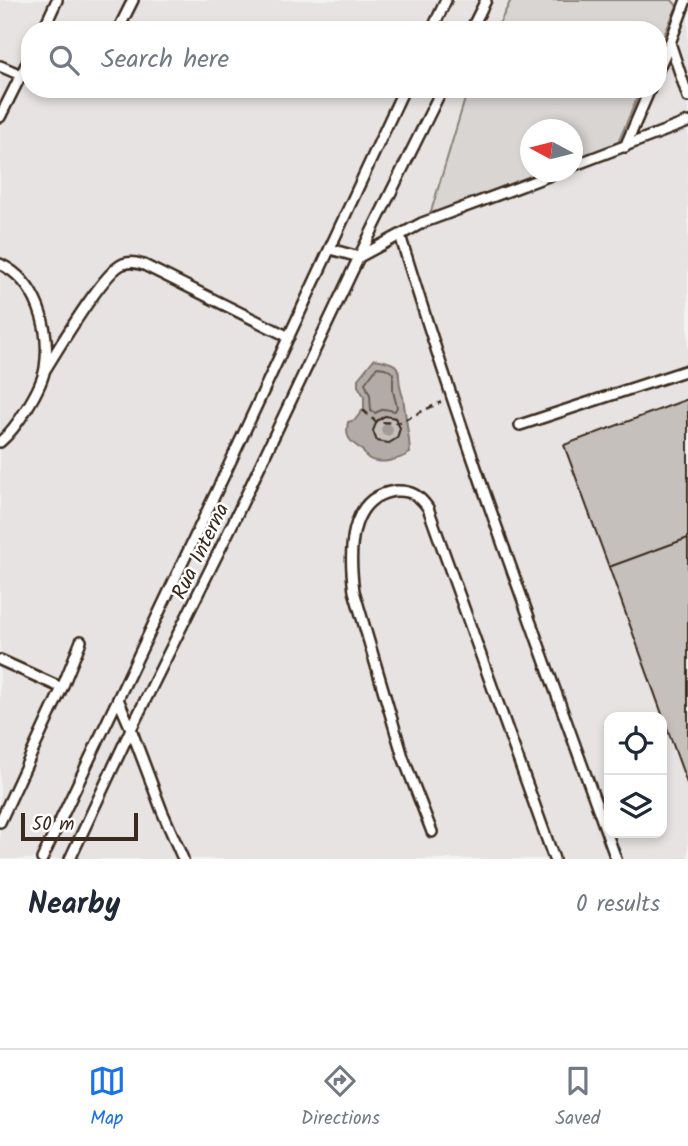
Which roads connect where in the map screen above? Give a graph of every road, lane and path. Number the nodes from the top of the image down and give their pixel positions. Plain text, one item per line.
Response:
1 (57, 0) edge
2 (133, 0) edge
3 (446, 0) edge
4 (486, 0) edge
5 (686, 0) edge
6 (47, 21) edge
7 (122, 21) edge
8 (436, 21) edge
9 (476, 21) edge
10 (670, 43) junction
11 (667, 50) edge
12 (0, 66) edge
13 (21, 75) joint
14 (688, 97) edge
15 (400, 98) edge
16 (438, 98) edge
17 (646, 98) edge
18 (0, 117) edge
19 (688, 122) edge
20 (625, 147) junction
21 (583, 162) edge
22 (532, 182) edge
23 (400, 235) junction
24 (330, 249) junction
25 (359, 257) junction
26 (0, 264) edge
27 (289, 337) junction
28 (45, 370) junction
29 (688, 370) edge
30 (451, 397) junction
31 (363, 410) dead end
32 (520, 425) dead end
33 (0, 442) edge
34 (81, 640) dead end
35 (0, 660) edge
36 (62, 688) junction
37 (118, 699) junction
38 (131, 729) junction
39 (0, 822) edge
40 (432, 832) dead end
41 (42, 859) edge
42 (70, 859) edge
43 (183, 859) edge
44 (554, 859) edge
45 (616, 859) edge

1 - 6 lane
2 - 7 lane
3 - 8 lane
4 - 9 lane
5 - 10 lane
10 - 11 lane
10 - 14 lane
12 - 13 lane
13 - 18 lane
15 - 24 lane
16 - 25 lane, Rua Interna
17 - 20 lane
19 - 20 lane
20 - 21 lane
22 - 23 lane
23 - 25 lane
23 - 30 lane
24 - 25 lane
24 - 27 lane
25 - 38 lane, Rua Interna
26 - 28 lane
27 - 28 lane
27 - 37 lane
28 - 33 lane
29 - 32 lane
30 - 31 path
30 - 45 lane
34 - 36 lane
35 - 36 lane
36 - 39 lane
37 - 38 lane
37 - 41 lane
38 - 42 lane, Rua Interna
38 - 43 lane
40 - 44 lane

